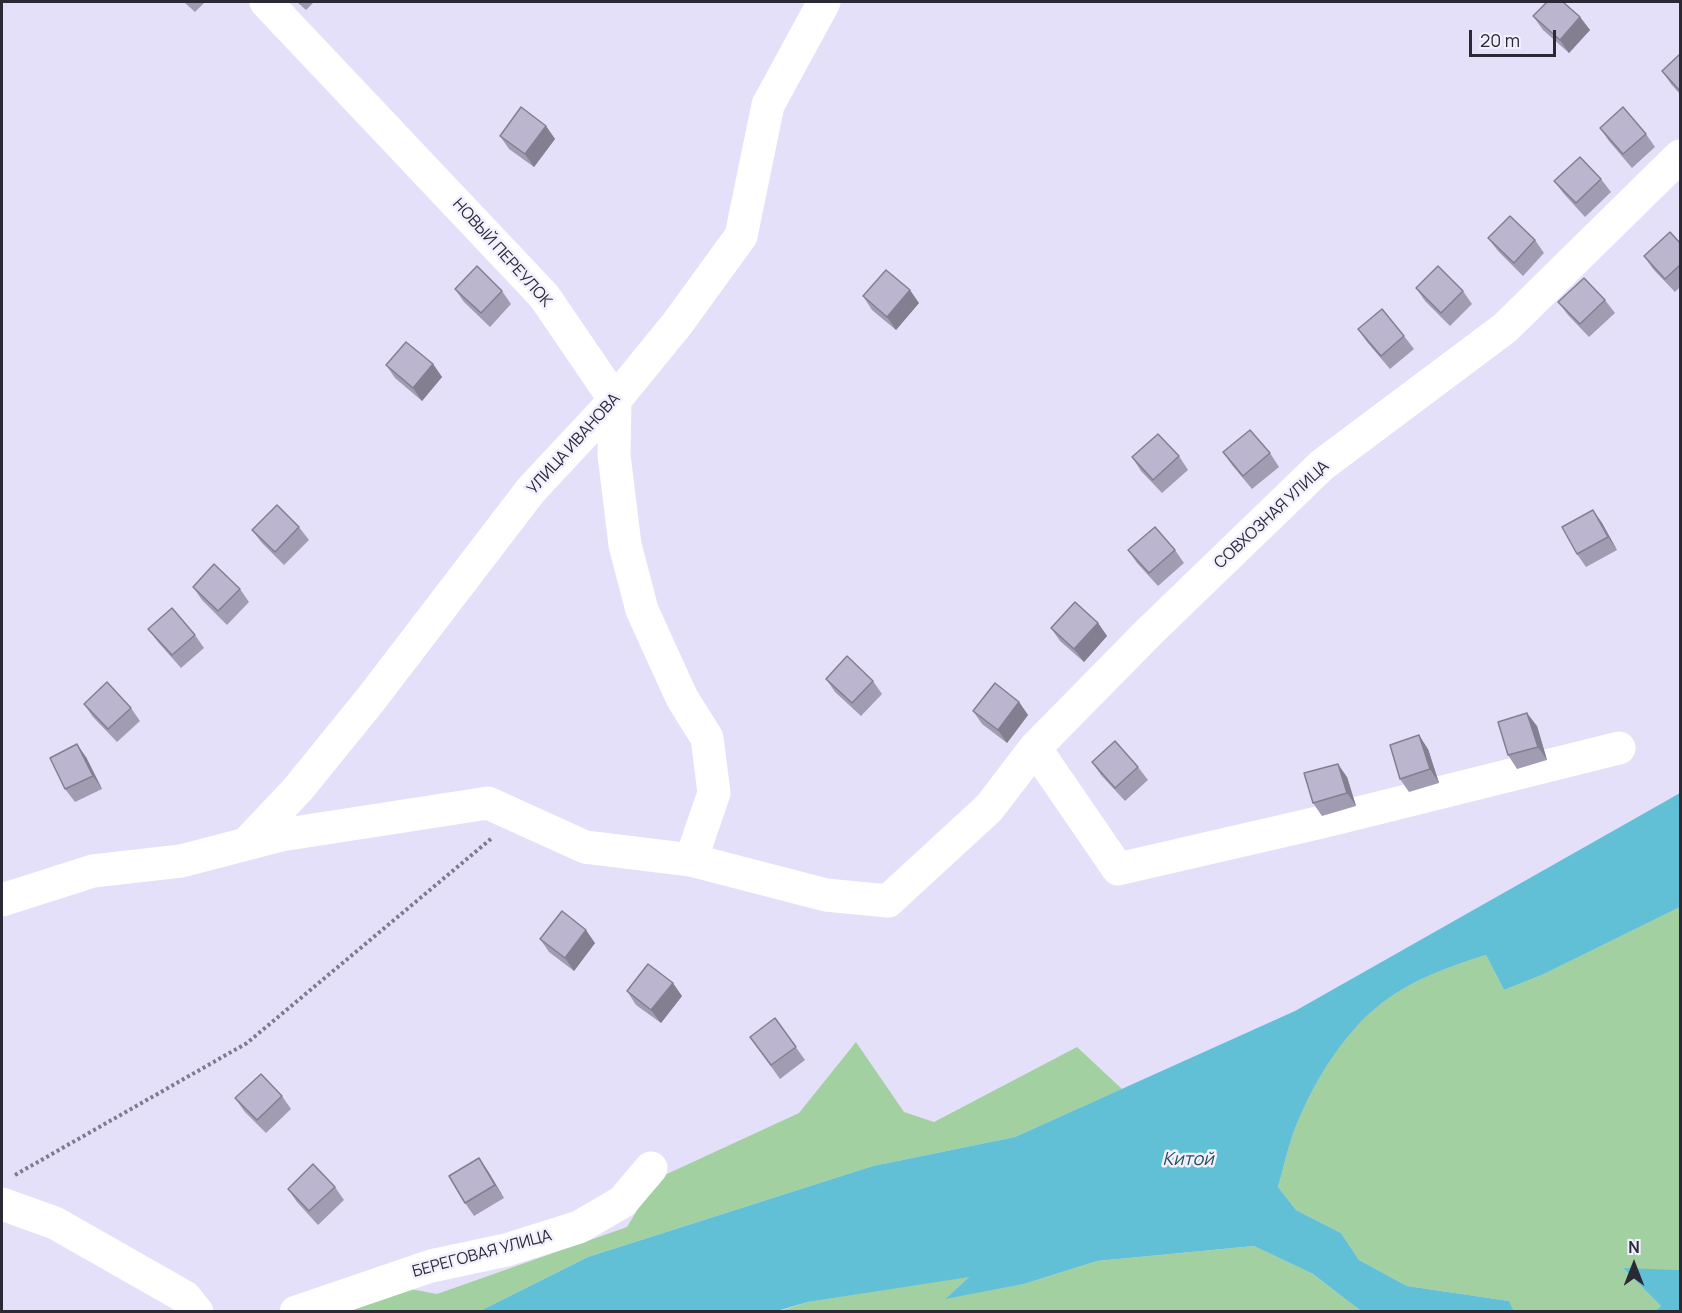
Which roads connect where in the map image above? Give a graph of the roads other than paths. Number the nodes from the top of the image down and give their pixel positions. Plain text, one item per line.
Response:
1 (266, 2) edge
2 (824, 2) edge
3 (1680, 156) edge
4 (615, 400) junction
5 (1035, 748) junction
6 (1618, 748) dead end
7 (246, 844) junction
8 (691, 860) junction
9 (2, 900) edge
10 (651, 1168) dead end
11 (7, 1190) edge
12 (197, 1311) edge
13 (296, 1311) edge

1 - 4 street, НОВЫЙ ПЕРЕУЛОК
2 - 4 street, УЛИЦА ИВАНОВА
3 - 5 street, СОВХОЗНАЯ УЛИЦА
4 - 7 street, УЛИЦА ИВАНОВА
4 - 8 street
5 - 6 street
5 - 8 street, СОВХОЗНАЯ УЛИЦА
7 - 8 street
7 - 9 street
10 - 13 street, БЕРЕГОВАЯ УЛИЦА
11 - 12 street

